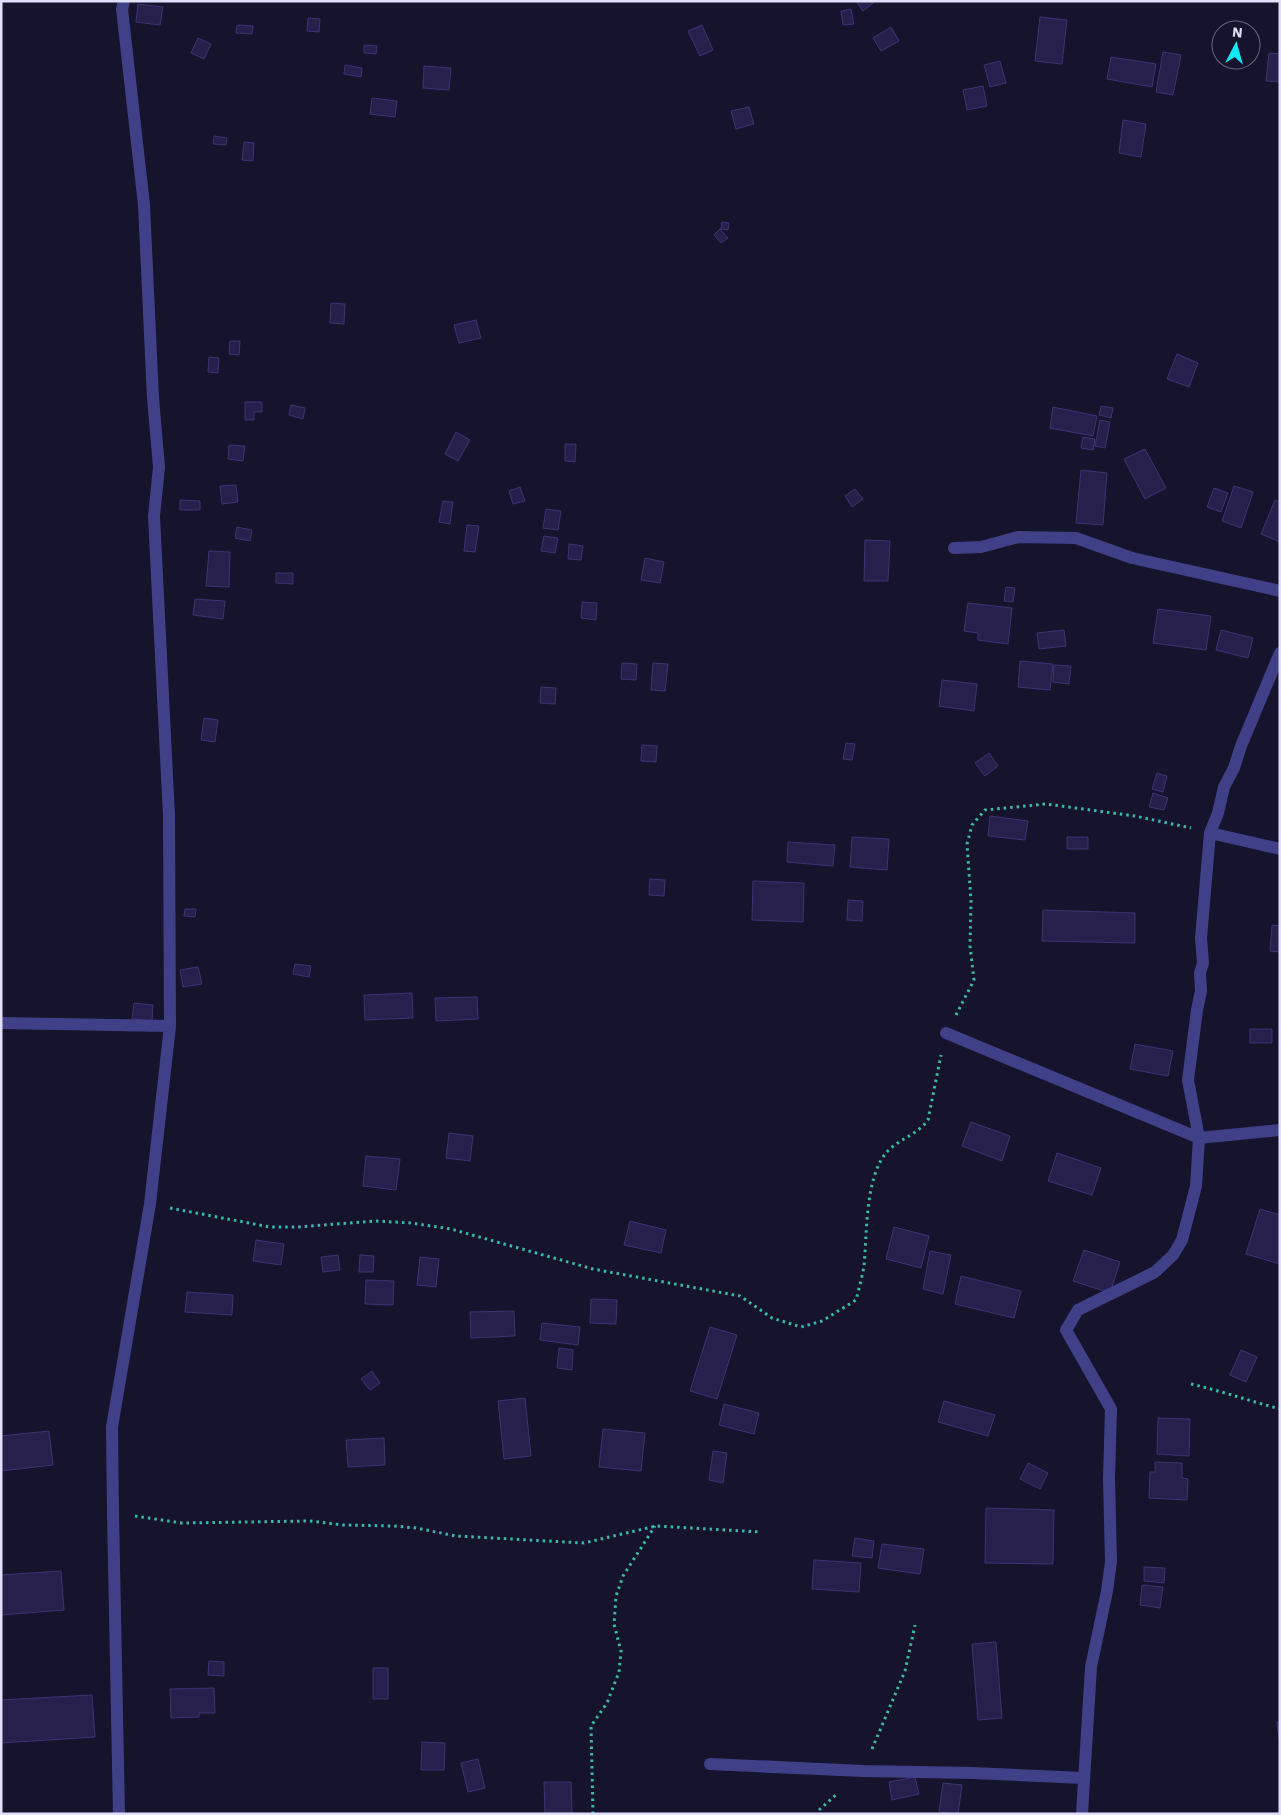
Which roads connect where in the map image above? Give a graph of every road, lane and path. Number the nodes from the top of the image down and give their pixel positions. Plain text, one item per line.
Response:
1 (124, 1) edge
2 (954, 548) dead end
3 (1280, 590) edge
4 (1280, 653) edge
5 (1210, 833) junction
6 (1280, 848) edge
7 (1, 1023) edge
8 (170, 1026) junction
9 (946, 1033) junction
10 (1280, 1130) edge
11 (1199, 1138) junction
12 (150, 1204) junction
13 (1191, 1384) dead end
14 (1280, 1408) edge
15 (112, 1513) junction
16 (656, 1526) junction
17 (761, 1532) dead end
18 (915, 1625) dead end
19 (710, 1764) dead end
20 (863, 1771) junction
21 (1084, 1778) junction
22 (819, 1810) dead end
23 (119, 1814) edge
24 (593, 1814) edge
25 (1082, 1814) edge

1 - 8 street
2 - 3 street
4 - 5 street
5 - 6 street
5 - 9 path
5 - 11 street
7 - 8 street
8 - 12 street
9 - 11 street
9 - 12 path
10 - 11 street
11 - 21 street
12 - 15 street
13 - 14 path
15 - 16 path
15 - 23 street
16 - 17 path
16 - 24 path
18 - 20 path
19 - 20 street
20 - 21 street
20 - 22 path
21 - 25 street

